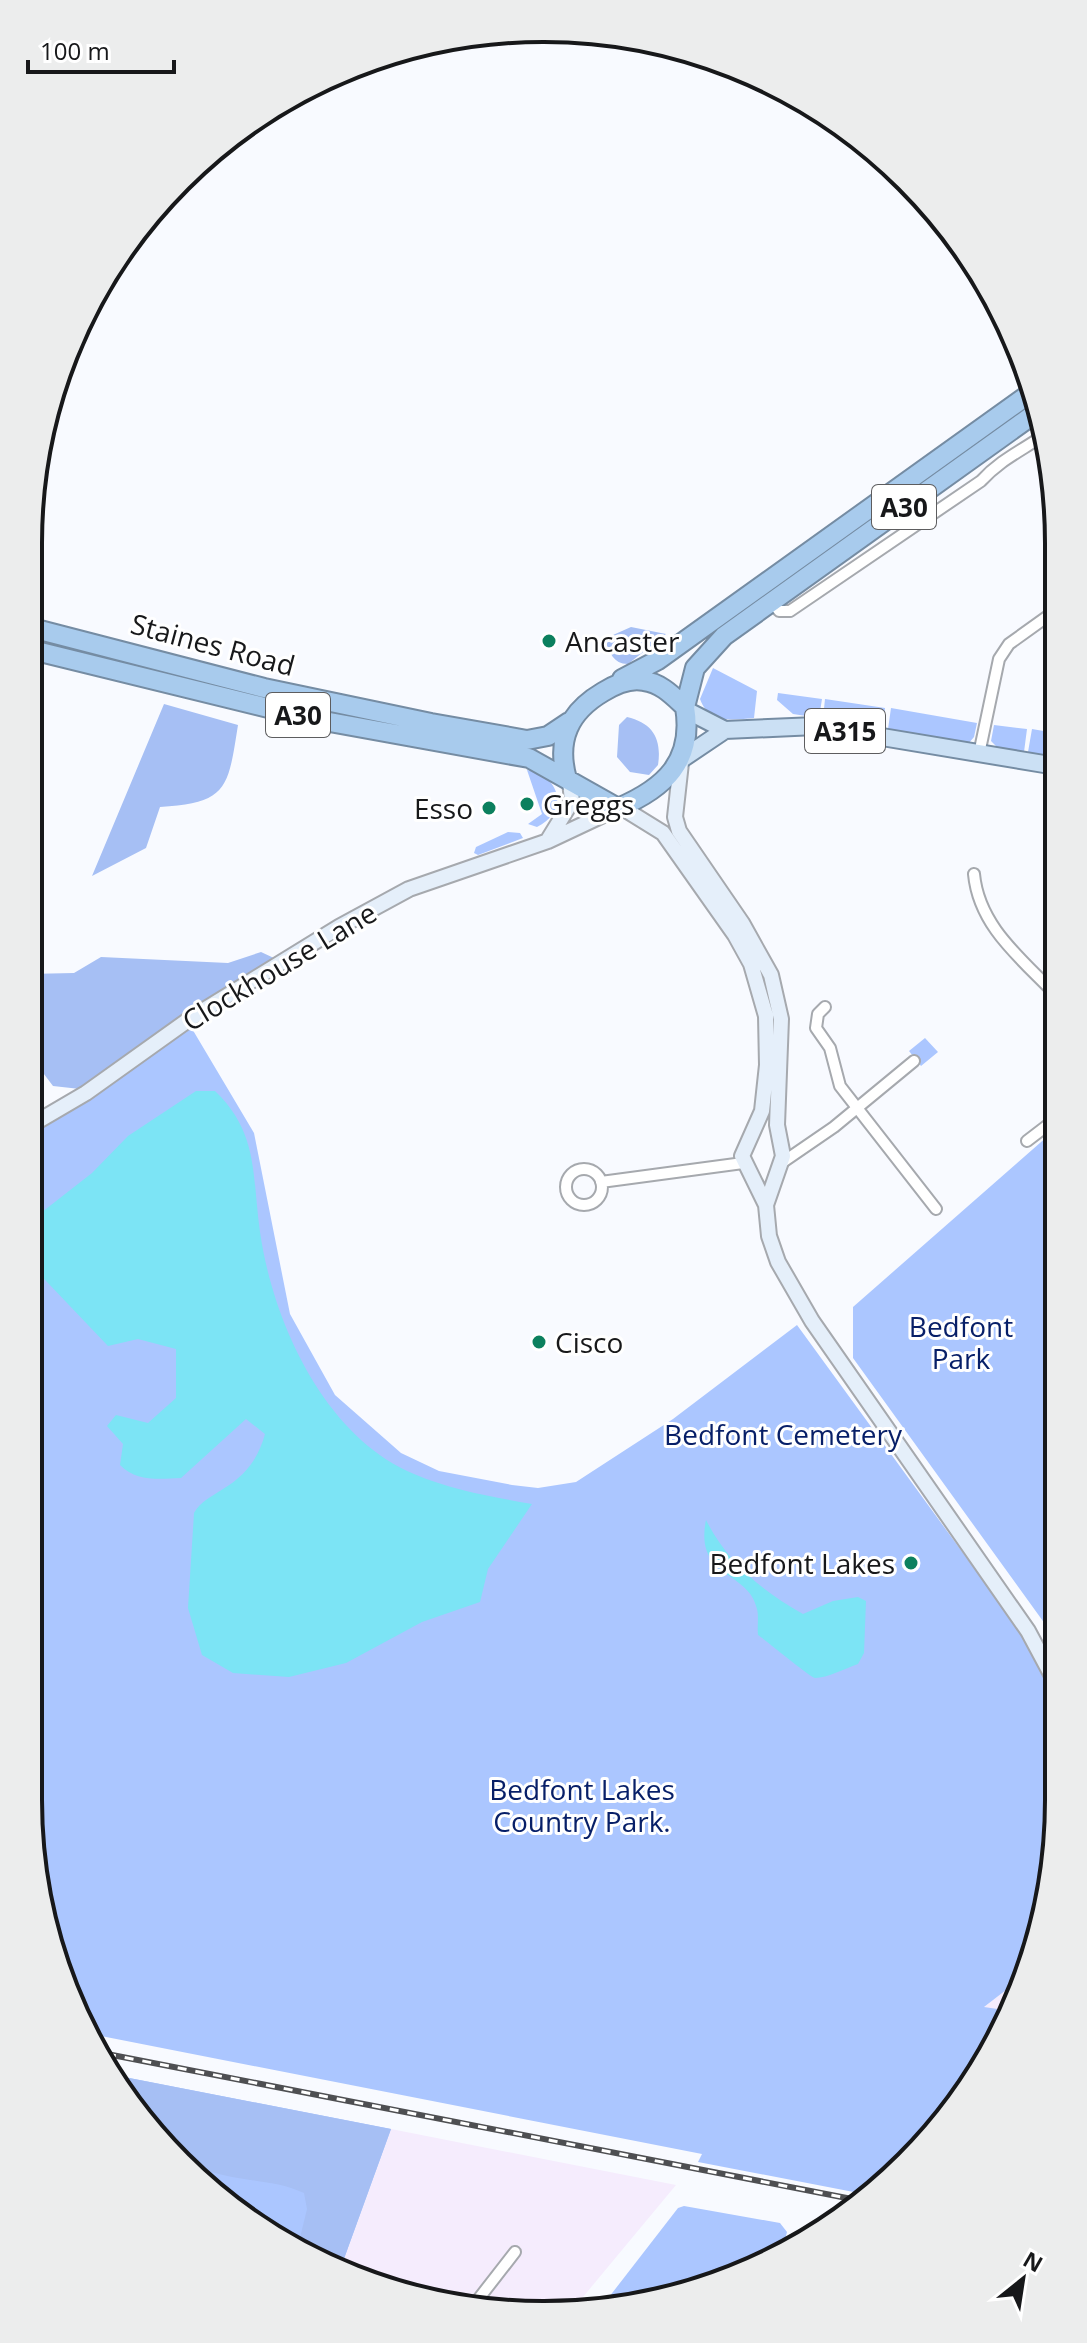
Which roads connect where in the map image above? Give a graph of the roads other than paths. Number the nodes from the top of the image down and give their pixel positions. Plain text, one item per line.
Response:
1 (1023, 398) edge
2 (1029, 420) edge
3 (1034, 442) edge
4 (998, 451) junction
5 (1045, 618) edge
6 (42, 631) edge
7 (42, 652) edge
8 (620, 683) junction
9 (686, 708) junction
10 (569, 722) junction
11 (725, 730) junction
12 (979, 754) junction
13 (682, 761) junction
14 (1045, 764) edge
15 (569, 780) junction
16 (619, 807) junction
17 (548, 841) junction
18 (974, 874) dead end
19 (1045, 983) edge
20 (825, 1007) dead end
21 (914, 1061) dead end
22 (856, 1107) junction
23 (42, 1119) edge
24 (1045, 1127) edge
25 (753, 1137) junction
26 (1027, 1141) dead end
27 (778, 1143) junction
28 (806, 1143) junction
29 (743, 1163) junction
30 (781, 1165) junction
31 (753, 1175) junction
32 (601, 1182) dead end
33 (766, 1205) junction
34 (936, 1209) dead end
35 (1045, 1663) edge
36 (515, 2252) dead end
37 (480, 2297) edge

1 - 8 highway, A30
2 - 4 highway, A30
3 - 4 street
4 - 9 highway, A30
5 - 12 street
6 - 10 highway, Staines Road / A30
7 - 15 highway, Staines Road / A30
8 - 9 highway
8 - 10 highway
9 - 11 main road, A315
9 - 13 highway
10 - 15 highway
11 - 12 main road, A315
11 - 13 main road
12 - 14 main road, A315
13 - 16 highway
13 - 27 street
15 - 16 highway
15 - 17 street
16 - 17 street, Clockhouse Lane
16 - 25 street
17 - 23 street, Clockhouse Lane
18 - 19 street
20 - 22 street
21 - 22 street
22 - 28 street
22 - 34 street
24 - 26 street
25 - 27 street
25 - 29 street
27 - 28 street
27 - 30 street
28 - 30 street
29 - 31 street
29 - 32 street
30 - 31 street
30 - 33 street
31 - 33 street
33 - 35 street
36 - 37 street

